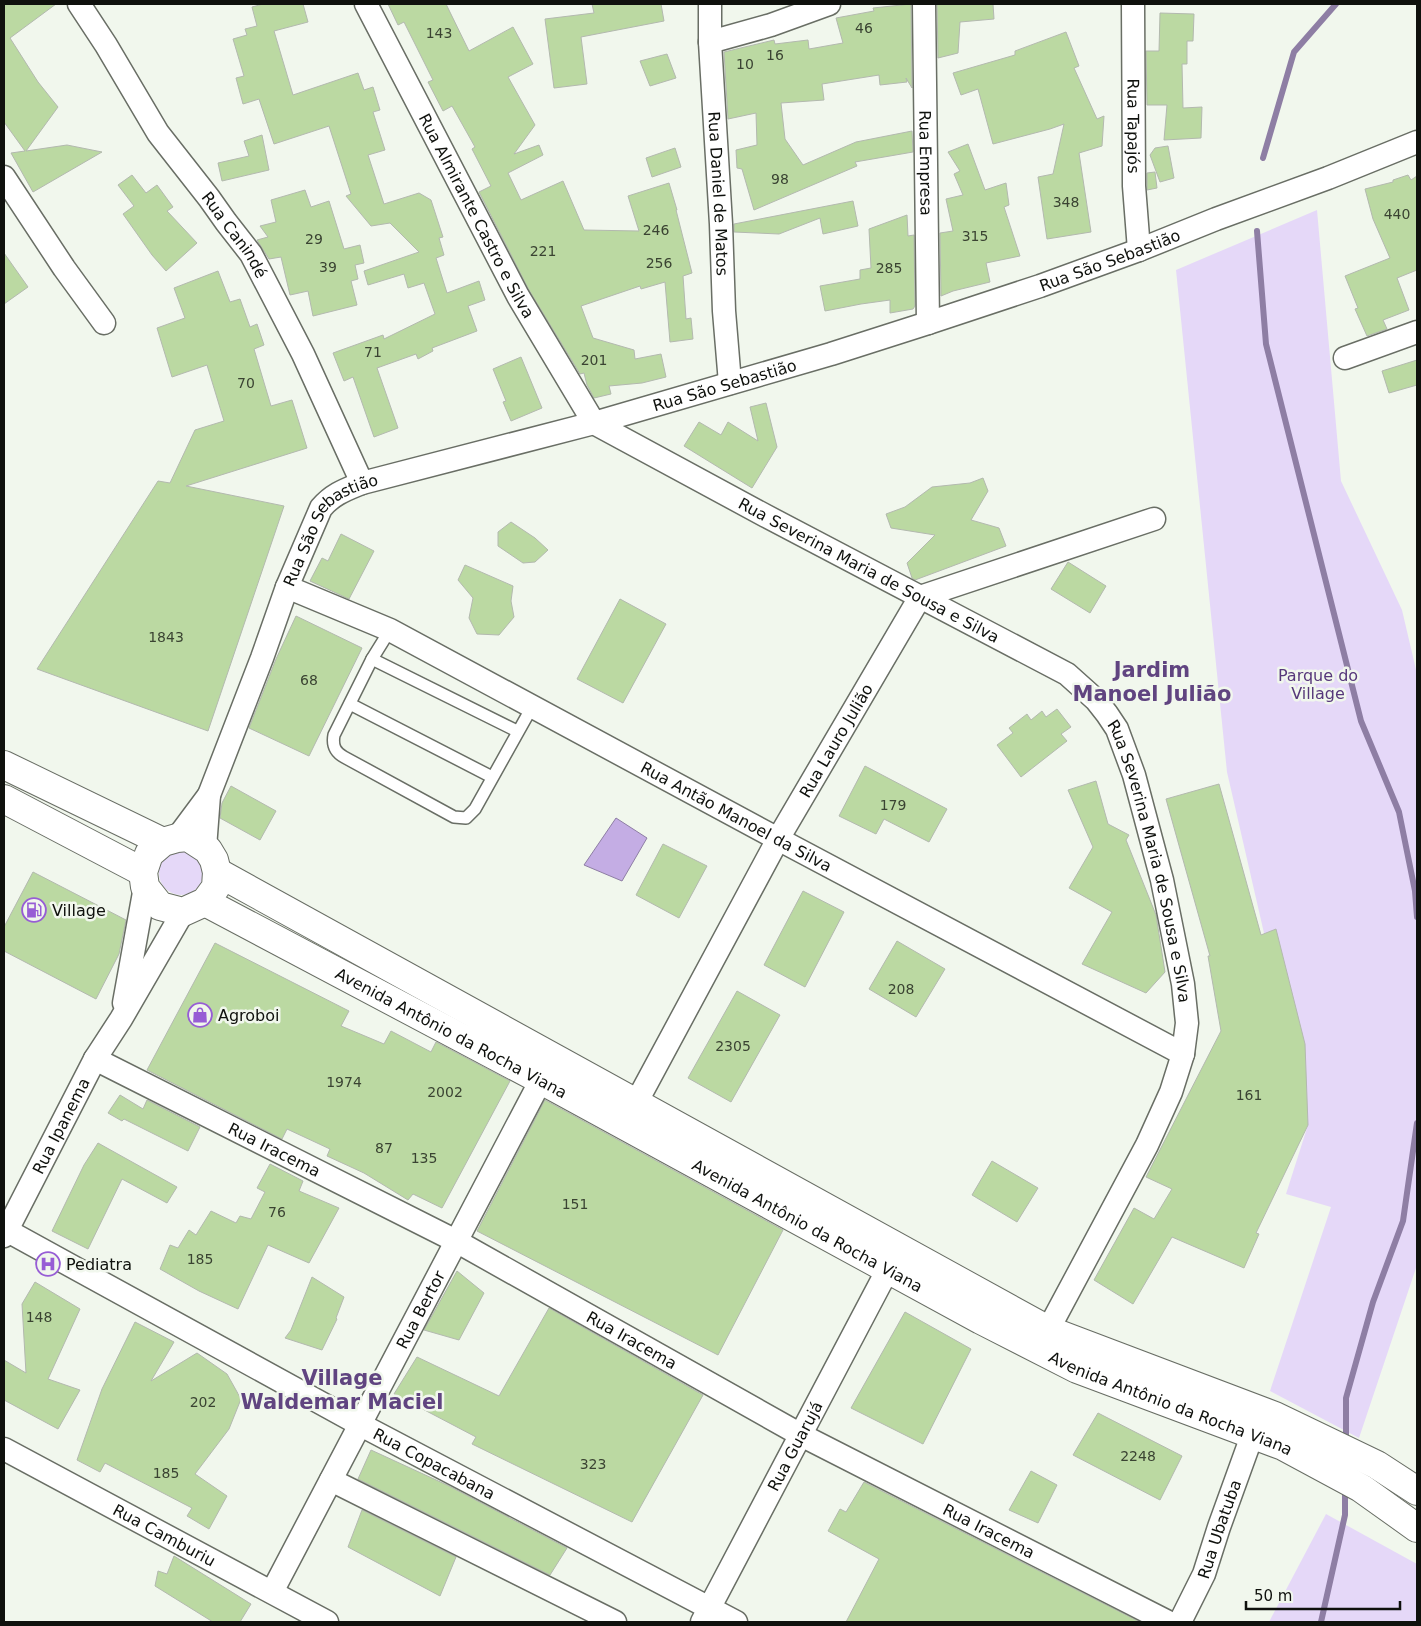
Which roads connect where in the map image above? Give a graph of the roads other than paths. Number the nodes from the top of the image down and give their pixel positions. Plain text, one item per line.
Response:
1 (79, 4) edge
2 (366, 4) edge
3 (710, 4) edge
4 (828, 4) edge
5 (924, 4) edge
6 (1133, 4) edge
7 (710, 42) junction
8 (1417, 142) edge
9 (4, 177) edge
10 (1139, 250) junction
11 (104, 322) dead end
12 (928, 323) junction
13 (1417, 332) edge
14 (1345, 358) dead end
15 (730, 383) junction
16 (594, 423) junction
17 (362, 483) junction
18 (1154, 519) dead end
19 (287, 587) junction
20 (920, 597) junction
21 (390, 630) junction
22 (372, 659) junction
23 (350, 704) junction
24 (532, 707) junction
25 (517, 731) junction
26 (4, 765) edge
27 (492, 777) junction
28 (209, 795) junction
29 (4, 799) edge
30 (778, 839) junction
31 (170, 840) junction
32 (205, 848) junction
33 (217, 872) junction
34 (144, 879) junction
35 (194, 907) junction
36 (121, 1019) junction
37 (1183, 1054) junction
38 (95, 1059) junction
39 (541, 1080) junction
40 (636, 1103) junction
41 (5, 1232) edge
42 (456, 1242) junction
43 (888, 1269) junction
44 (1048, 1330) junction
45 (361, 1425) junction
46 (1253, 1433) junction
47 (801, 1435) junction
48 (1289, 1436) junction
49 (4, 1449) edge
50 (331, 1480) junction
51 (1417, 1492) edge
52 (1417, 1528) edge
53 (272, 1592) junction
54 (705, 1615) edge
55 (327, 1622) edge
56 (615, 1622) edge
57 (736, 1622) edge
58 (1168, 1622) edge
59 (1180, 1622) edge

1 - 17 street, Rua Canindé
2 - 16 street, Rua Almirante Castro e Silva
3 - 7 street, Rua Daniel de Matos
4 - 7 street
5 - 12 street, Rua Empresa
6 - 10 street, Rua Tapajós
7 - 15 street, Rua Daniel de Matos
8 - 10 street, Rua São Sebastião
9 - 11 street
10 - 12 street, Rua São Sebastião
12 - 15 street, Rua São Sebastião
13 - 14 street
15 - 16 street, Rua São Sebastião
16 - 17 street, Rua São Sebastião
16 - 20 street, Rua Severina Maria de Sousa e Silva
17 - 19 street, Rua São Sebastião
18 - 20 street
19 - 21 street, Rua Antão Manoel da Silva
19 - 28 street, Rua São Sebastião
20 - 30 street, Rua Lauro Julião
20 - 37 street, Rua Severina Maria de Sousa e Silva
21 - 22 lane
21 - 24 street, Rua Antão Manoel da Silva
22 - 23 lane
22 - 25 lane
23 - 27 lane
23 - 27 lane
24 - 25 lane
24 - 30 street, Rua Antão Manoel da Silva
25 - 27 lane
26 - 31 main road
28 - 31 street, Rua São Sebastião
28 - 32 street, Rua São Sebastião
29 - 34 main road
30 - 37 street, Rua Antão Manoel da Silva
30 - 40 street, Rua Lauro Julião
31 - 32 main road
31 - 34 main road
32 - 33 main road
33 - 35 main road
33 - 40 main road, Avenida Antônio da Rocha Viana
34 - 35 main road
34 - 36 street, Rua Ipanema
35 - 36 street, Rua Ipanema
35 - 39 main road, Avenida Antônio da Rocha Viana
36 - 38 street, Rua Ipanema
37 - 44 street, Rua Severina Maria de Sousa e Silva
38 - 41 street, Rua Ipanema
38 - 42 street, Rua Iracema
39 - 42 street, Rua Bertor
39 - 43 main road, Avenida Antônio da Rocha Viana
40 - 44 main road, Avenida Antônio da Rocha Viana
41 - 45 street, Rua Copacabana
42 - 45 street, Rua Bertor
42 - 47 street, Rua Iracema
43 - 46 main road, Avenida Antônio da Rocha Viana
43 - 47 street, Rua Guarujá
44 - 48 main road, Avenida Antônio da Rocha Viana
45 - 50 street, Rua Bertor
45 - 54 street, Rua Copacabana
46 - 48 main road, Avenida Antônio da Rocha Viana
46 - 59 street, Rua Ubatuba
47 - 54 street, Rua Guarujá
47 - 58 street, Rua Iracema
48 - 51 main road, Avenida Antônio da Rocha Viana
48 - 52 main road, Avenida Antônio da Rocha Viana
49 - 53 street, Rua Camburiu
50 - 53 street, Rua Bertor
50 - 56 street
53 - 55 street, Rua Camburiu
54 - 57 street, Rua Copacabana

